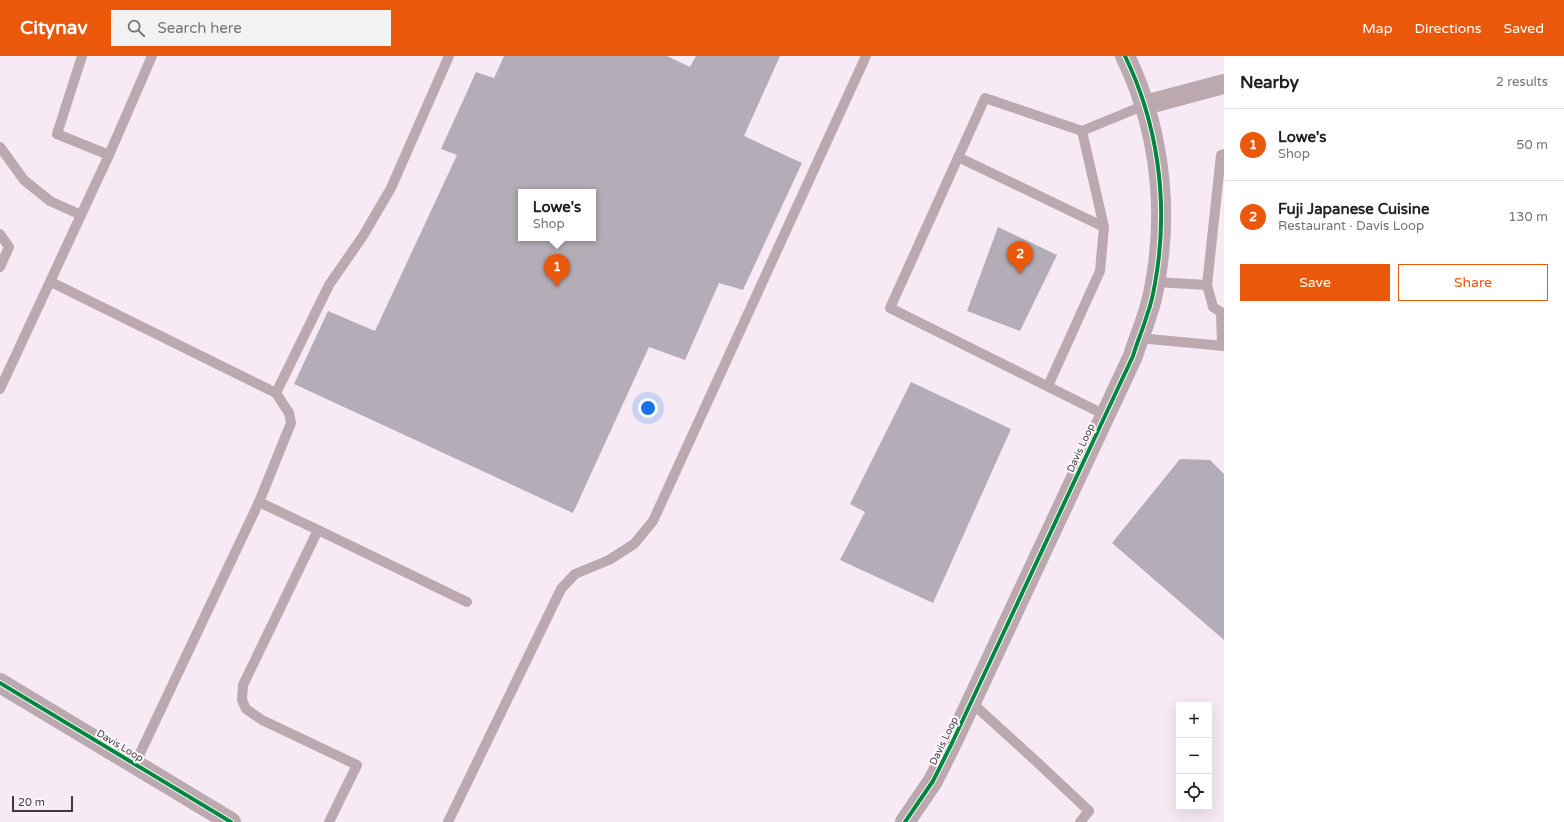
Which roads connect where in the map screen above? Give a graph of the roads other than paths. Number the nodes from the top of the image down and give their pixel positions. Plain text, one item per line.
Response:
1 (82, 56) edge
2 (152, 56) edge
3 (449, 56) edge
4 (866, 56) edge
5 (1125, 56) edge
6 (1224, 84) edge
7 (1145, 105) junction
8 (1082, 131) junction
9 (0, 147) edge
10 (1224, 154) edge
11 (109, 155) junction
12 (958, 157) junction
13 (1220, 195) edge
14 (81, 215) junction
15 (1104, 227) junction
16 (0, 234) edge
17 (0, 266) edge
18 (51, 282) junction
19 (1155, 282) junction
20 (1207, 286) junction
21 (1222, 313) edge
22 (1138, 338) junction
23 (1223, 346) edge
24 (1048, 386) junction
25 (0, 389) edge
26 (276, 392) junction
27 (1105, 415) junction
28 (259, 502) junction
29 (318, 530) junction
30 (467, 602) dead end
31 (0, 683) edge
32 (971, 702) junction
33 (135, 764) junction
34 (231, 822) edge
35 (329, 822) edge
36 (448, 822) edge
37 (905, 822) edge
38 (1080, 822) edge

1 - 11 lane
2 - 11 lane
3 - 26 lane
4 - 36 lane
5 - 7 street, Davis Loop
6 - 7 street
7 - 8 lane
7 - 19 street, Davis Loop
8 - 12 lane
8 - 15 lane
9 - 14 lane
10 - 13 lane
11 - 14 lane
12 - 15 lane
12 - 24 lane
13 - 20 lane
14 - 18 lane
15 - 24 lane
16 - 17 lane
18 - 25 lane
18 - 26 lane
19 - 20 lane
19 - 22 street, Davis Loop
20 - 21 lane
21 - 23 lane
22 - 23 lane
22 - 27 street, Davis Loop
24 - 27 lane
26 - 28 lane
27 - 32 street, Davis Loop
28 - 29 lane
28 - 33 lane
29 - 30 lane
29 - 35 lane
31 - 33 street, Davis Loop
32 - 37 street, Davis Loop
32 - 38 lane
33 - 34 street, Davis Loop

